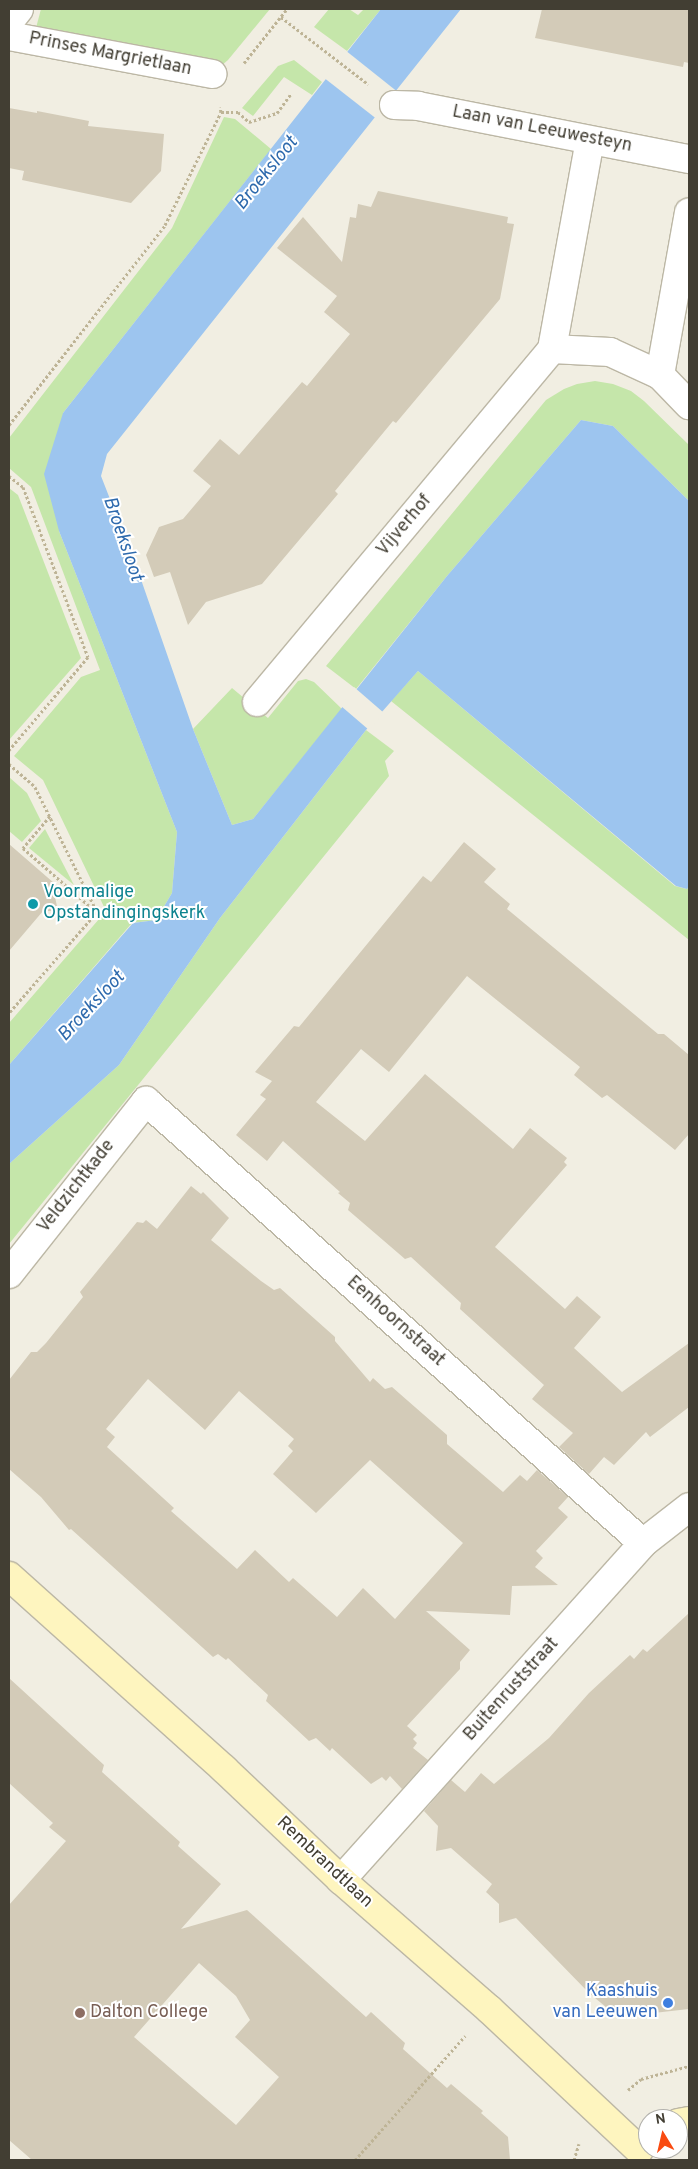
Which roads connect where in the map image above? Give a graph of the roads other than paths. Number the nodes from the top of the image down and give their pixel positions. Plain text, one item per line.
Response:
1 (19, 9) edge
2 (9, 22) edge
3 (9, 36) edge
4 (212, 74) road end
5 (394, 105) road end
6 (590, 140) junction
7 (689, 159) edge
8 (689, 213) edge
9 (552, 349) junction
10 (660, 375) junction
11 (689, 405) edge
12 (257, 702) dead end
13 (146, 1101) joint
14 (9, 1274) edge
15 (689, 1508) edge
16 (643, 1542) junction
17 (9, 1576) edge
18 (341, 1880) junction
19 (638, 2148) edge

1 - 2 street, Prinses Margrietlaan
3 - 4 street, Prinses Margrietlaan
5 - 6 street, Laan van Leeuwesteyn
6 - 7 street, Laan van Leeuwesteyn
6 - 9 street, Vijverhof
8 - 10 street
9 - 10 street
9 - 12 street, Vijverhof
10 - 11 street
13 - 14 street, Veldzichtkade
13 - 16 street, Eenhoornstraat
15 - 16 street, Buitenruststraat
16 - 18 street, Buitenruststraat
17 - 18 street, Rembrandtlaan
18 - 19 street, Rembrandtlaan

